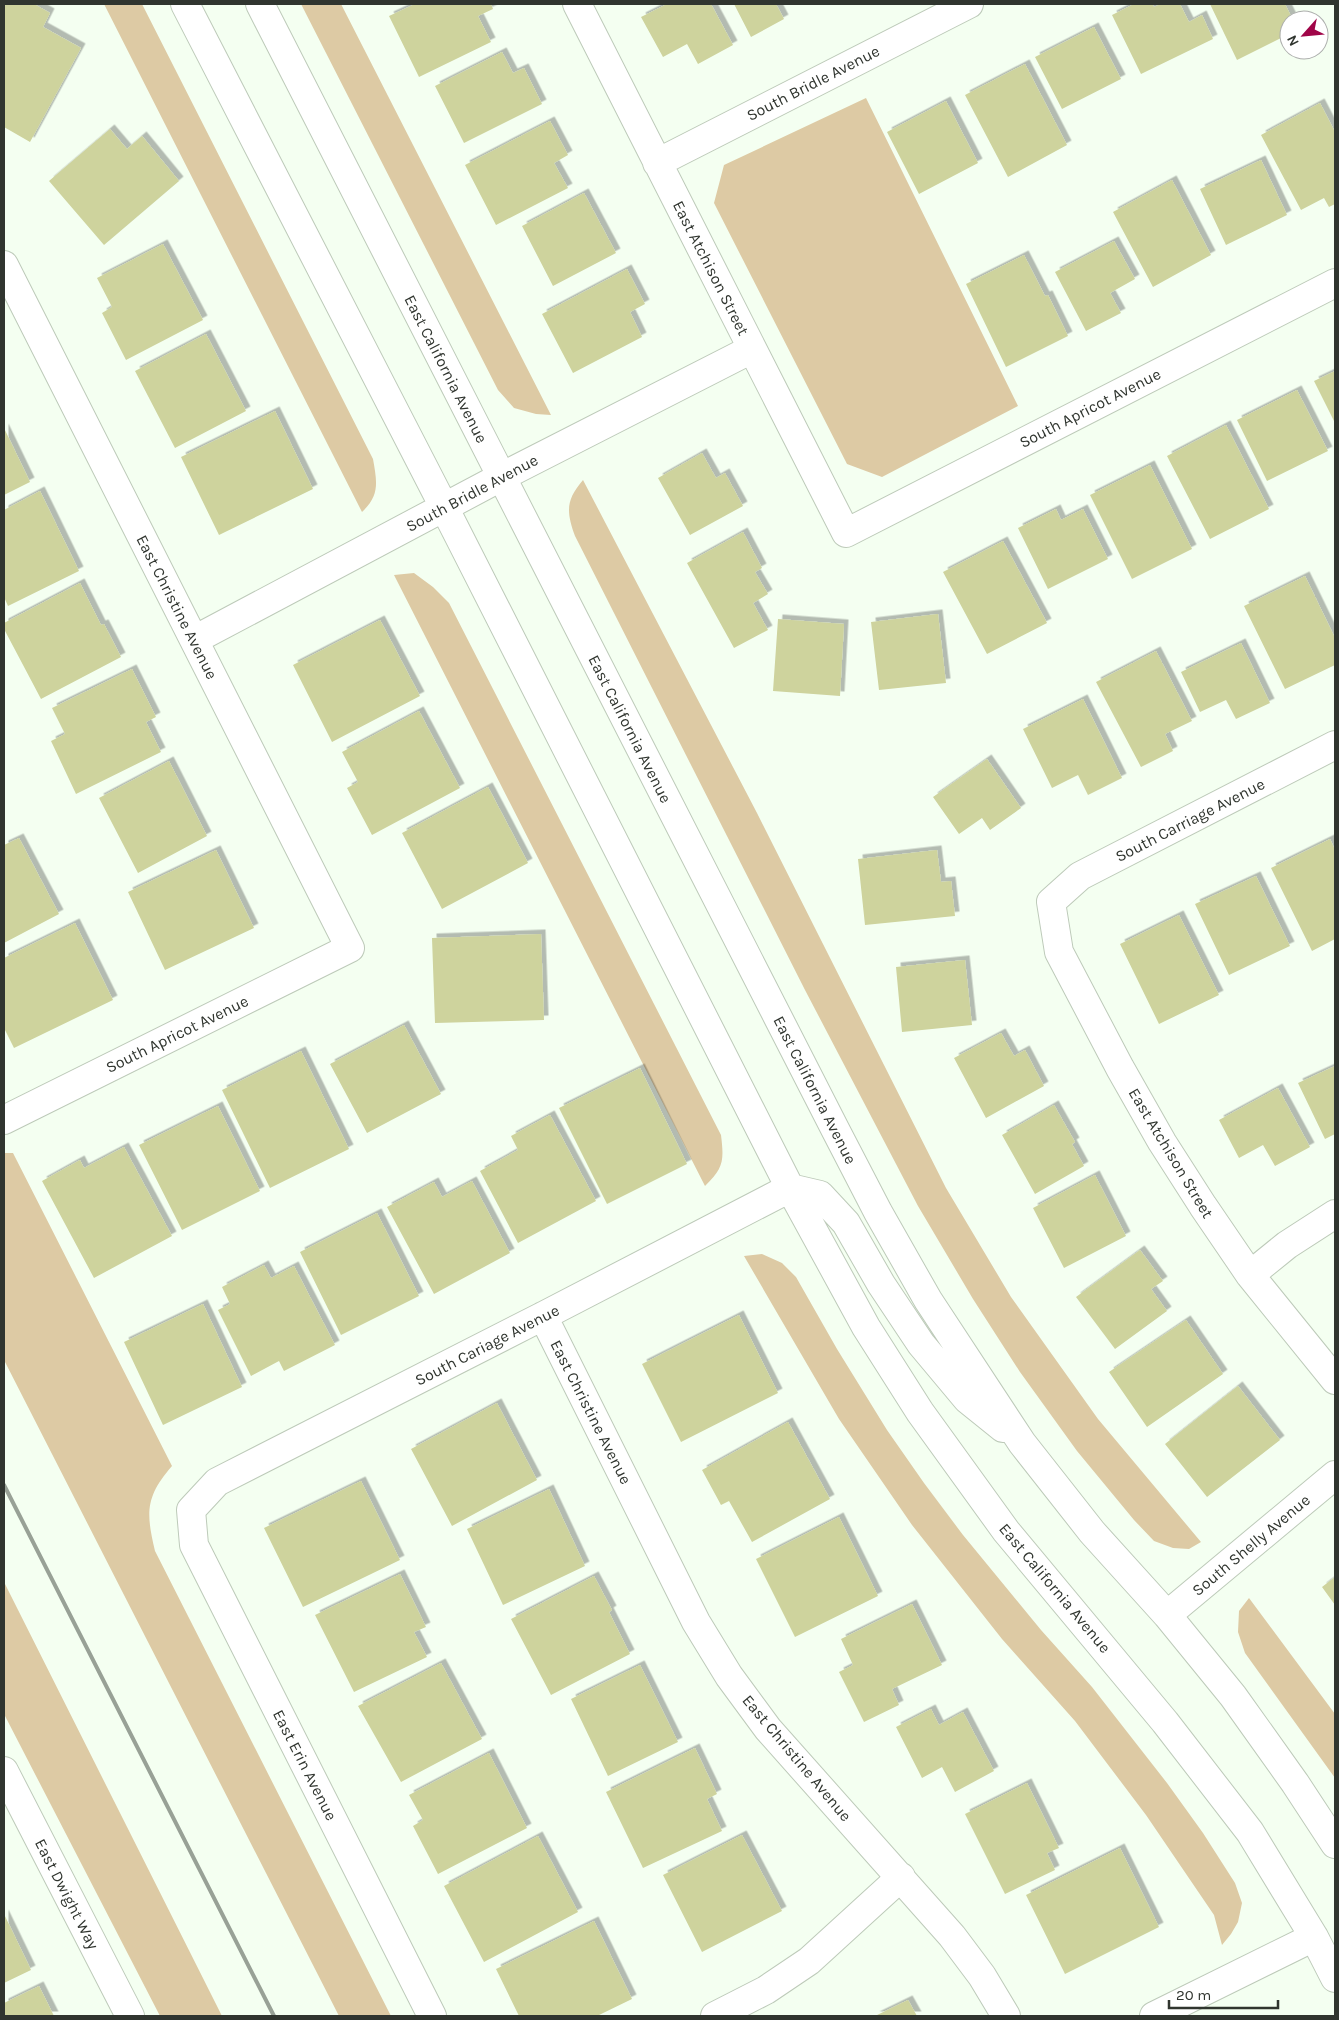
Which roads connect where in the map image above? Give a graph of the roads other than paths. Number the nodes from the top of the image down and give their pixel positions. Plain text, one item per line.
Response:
1 (184, 4) edge
2 (260, 4) edge
3 (577, 4) edge
4 (969, 4) edge
5 (657, 163) junction
6 (4, 266) edge
7 (1335, 283) edge
8 (752, 349) junction
9 (501, 477) junction
10 (444, 507) junction
11 (846, 533) joint
12 (194, 640) junction
13 (1335, 745) edge
14 (1050, 902) joint
15 (350, 948) joint
16 (4, 1120) edge
17 (790, 1188) junction
18 (1335, 1214) edge
19 (1250, 1275) junction
20 (543, 1316) junction
21 (1335, 1380) edge
22 (1022, 1443) junction
23 (1335, 1474) edge
24 (191, 1510) joint
25 (1167, 1615) junction
26 (4, 1771) edge
27 (1335, 1844) edge
28 (901, 1877) junction
29 (1314, 1937) junction
30 (1335, 1978) edge
31 (130, 2016) edge
32 (432, 2016) edge
33 (715, 2016) edge
34 (1006, 2016) edge
35 (1154, 2016) edge

1 - 10 street, East California Avenue
2 - 9 street, East California Avenue
3 - 5 street, East Atchison Street
4 - 5 street, South Bridle Avenue
5 - 8 street, East Atchison Street
6 - 12 street, East Christine Avenue
7 - 11 street, South Apricot Avenue
8 - 9 street, South Bridle Avenue
8 - 11 street, East Atchison Street
9 - 10 street, South Bridle Avenue
9 - 22 street, East California Avenue
10 - 12 street, South Bridle Avenue
10 - 17 street, East California Avenue
12 - 15 street, East Christine Avenue
13 - 14 street, South Carriage Avenue
14 - 19 street, East Atchison Street
15 - 16 street, South Apricot Avenue
17 - 20 street, South Cariage Avenue
17 - 22 street, East California Avenue
17 - 29 street, East California Avenue
18 - 19 street
19 - 21 street, East Atchison Street
20 - 24 street, South Cariage Avenue
20 - 28 street, East Christine Avenue
22 - 25 street, East California Avenue
23 - 25 street, South Shelly Avenue
24 - 32 street, East Erin Avenue
25 - 27 street, East California Avenue
26 - 31 street, East Dwight Way
28 - 33 street
28 - 34 street, East Christine Avenue
29 - 30 street, East California Avenue
29 - 35 street

